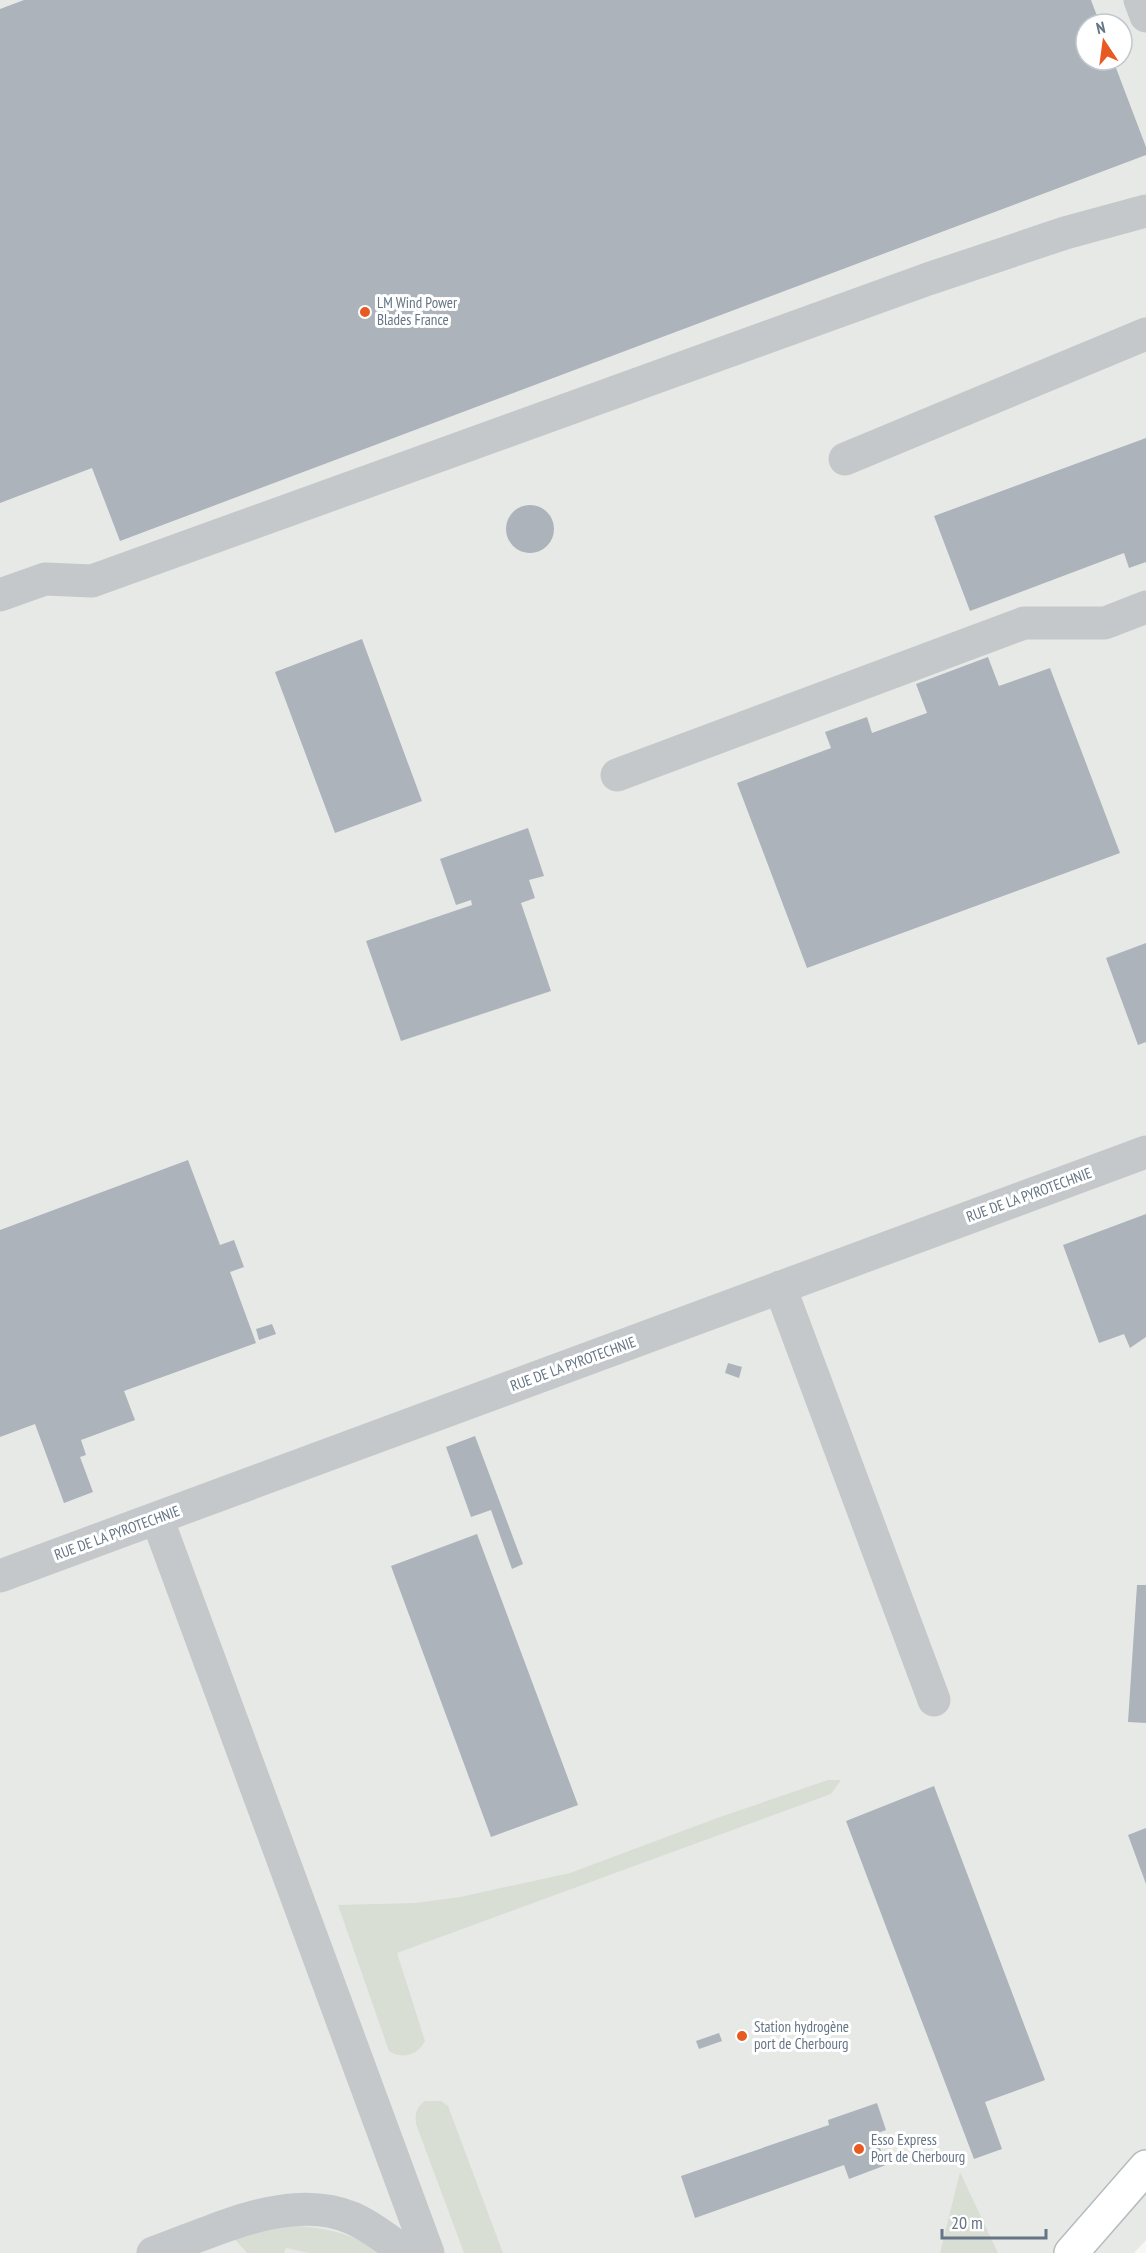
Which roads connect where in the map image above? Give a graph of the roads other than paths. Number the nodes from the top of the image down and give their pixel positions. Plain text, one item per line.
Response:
1 (1140, 0) edge
2 (1146, 16) edge
3 (1146, 211) edge
4 (1146, 334) edge
5 (845, 459) dead end
6 (0, 595) edge
7 (1146, 608) edge
8 (617, 775) dead end
9 (1146, 1152) edge
10 (780, 1287) junction
11 (157, 1518) junction
12 (0, 1576) edge
13 (934, 1700) dead end
14 (1146, 2167) edge
15 (153, 2253) edge
16 (406, 2253) edge
17 (428, 2253) edge
18 (1071, 2253) edge

1 - 2 street
3 - 6 street
4 - 5 street
7 - 8 street
9 - 10 street, RUE DE LA PYROTECHNIE
10 - 11 street, RUE DE LA PYROTECHNIE
10 - 13 street
11 - 12 street, RUE DE LA PYROTECHNIE
11 - 17 street
14 - 18 main road
15 - 16 street

